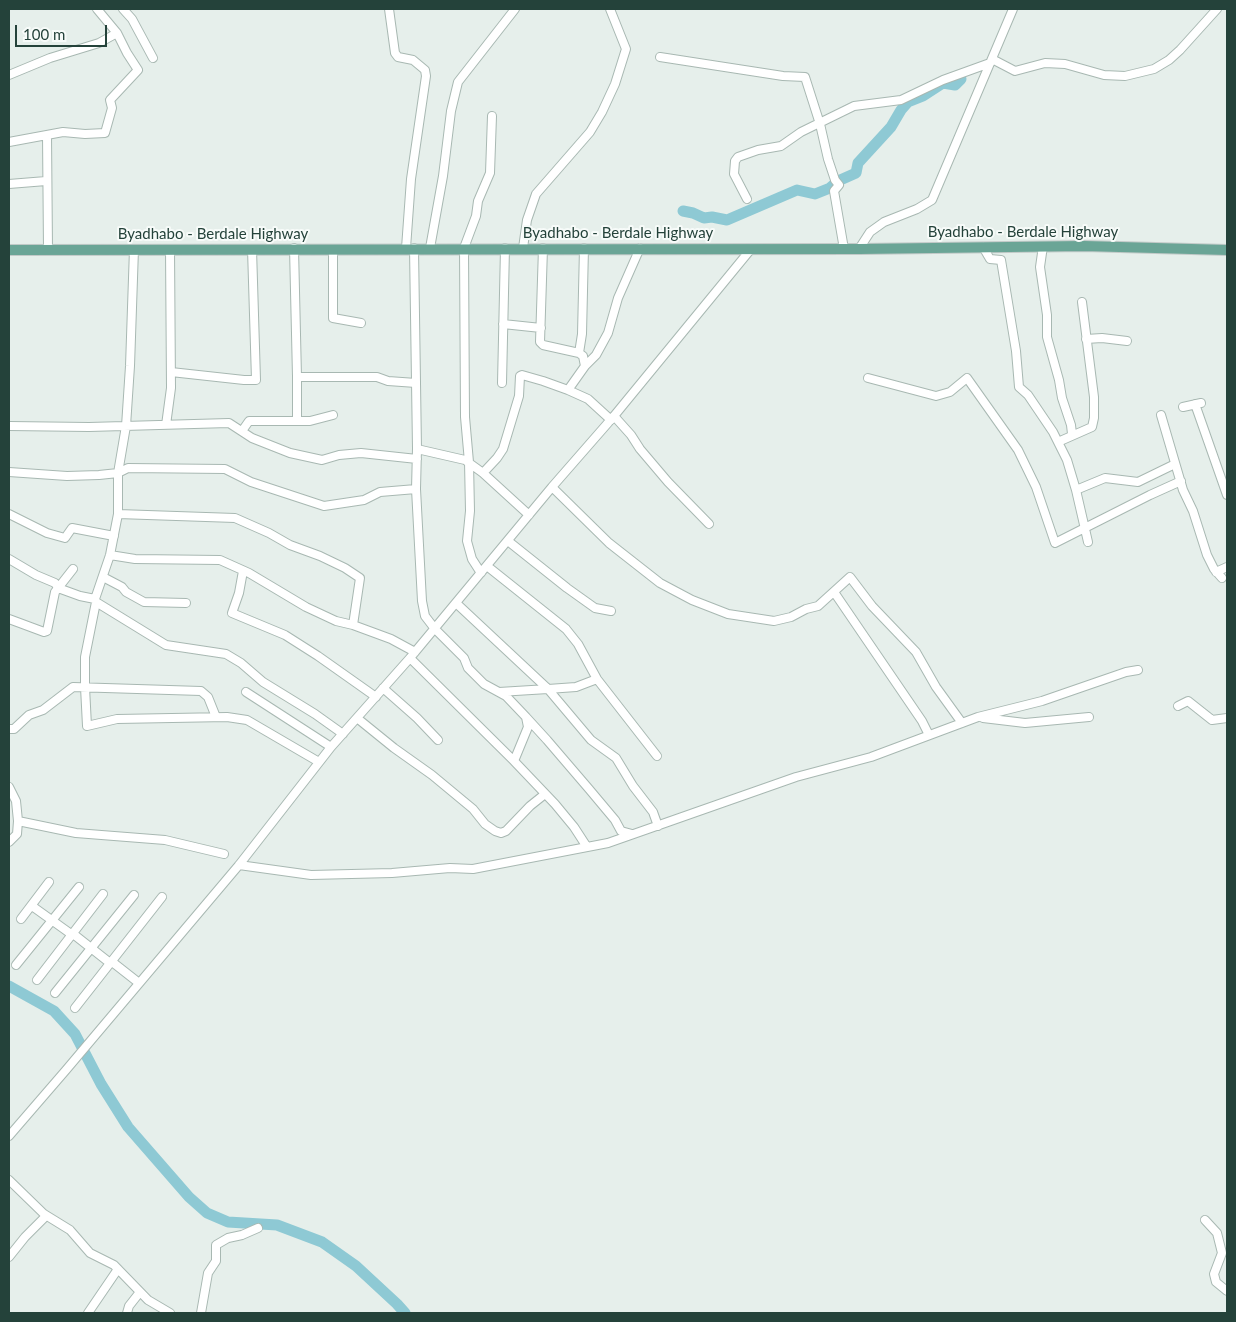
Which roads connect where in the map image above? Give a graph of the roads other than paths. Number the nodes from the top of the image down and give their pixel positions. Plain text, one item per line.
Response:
1 (97, 9) edge
2 (123, 9) edge
3 (389, 9) edge
4 (515, 9) edge
5 (610, 9) edge
6 (1013, 9) edge
7 (1217, 9) edge
8 (117, 33) junction
9 (660, 57) dead end
10 (154, 58) dead end
11 (991, 61) junction
12 (9, 76) edge
13 (492, 116) dead end
14 (820, 124) junction
15 (47, 135) junction
16 (9, 142) edge
17 (46, 181) junction
18 (9, 184) edge
19 (747, 199) dead end
20 (1042, 246) junction
21 (984, 247) junction
22 (294, 248) junction
23 (333, 248) junction
24 (410, 248) junction
25 (430, 248) junction
26 (464, 248) junction
27 (504, 248) junction
28 (523, 248) junction
29 (543, 248) junction
30 (584, 248) junction
31 (640, 248) junction
32 (844, 248) junction
33 (134, 249) junction
34 (170, 249) junction
35 (252, 249) junction
36 (751, 249) junction
37 (858, 249) junction
38 (9, 250) edge
39 (48, 250) junction
40 (1227, 250) edge
41 (1082, 302) dead end
42 (361, 323) dead end
43 (503, 324) junction
44 (541, 328) junction
45 (1086, 339) junction
46 (1127, 341) dead end
47 (580, 352) junction
48 (585, 366) junction
49 (171, 372) junction
50 (297, 377) junction
51 (868, 378) dead end
52 (416, 383) junction
53 (502, 383) dead end
54 (568, 390) junction
55 (1183, 407) dead end
56 (332, 415) dead end
57 (1161, 415) dead end
58 (613, 418) junction
59 (297, 420) junction
60 (166, 425) junction
61 (9, 426) edge
62 (126, 426) junction
63 (242, 431) junction
64 (1072, 434) junction
65 (1058, 442) junction
66 (417, 449) junction
67 (417, 459) junction
68 (469, 462) junction
69 (1175, 464) junction
70 (9, 472) edge
71 (118, 473) junction
72 (483, 473) junction
73 (1181, 481) junction
74 (552, 487) junction
75 (416, 489) junction
76 (1076, 490) junction
77 (1227, 495) edge
78 (9, 514) edge
79 (118, 514) junction
80 (529, 514) junction
81 (709, 524) dead end
82 (1086, 527) junction
83 (114, 536) junction
84 (508, 540) junction
85 (1088, 542) dead end
86 (110, 555) junction
87 (9, 559) edge
88 (487, 566) junction
89 (1227, 567) edge
90 (73, 569) dead end
91 (243, 571) junction
92 (480, 574) junction
93 (103, 576) junction
94 (58, 588) junction
95 (834, 592) junction
96 (96, 600) junction
97 (186, 603) dead end
98 (456, 603) junction
99 (611, 611) dead end
100 (9, 619) edge
101 (353, 625) junction
102 (435, 629) junction
103 (412, 655) junction
104 (1138, 670) dead end
105 (597, 680) junction
106 (85, 687) junction
107 (383, 688) junction
108 (548, 689) junction
109 (246, 692) dead end
110 (499, 692) junction
111 (376, 697) junction
112 (1178, 706) dead end
113 (216, 717) junction
114 (978, 717) junction
115 (1089, 717) dead end
116 (357, 718) junction
117 (526, 718) junction
118 (1227, 718) edge
119 (962, 723) junction
120 (9, 729) edge
121 (343, 734) junction
122 (929, 735) junction
123 (438, 740) dead end
124 (331, 747) junction
125 (656, 756) dead end
126 (514, 761) junction
127 (319, 762) junction
128 (9, 787) edge
129 (545, 794) junction
130 (18, 821) junction
131 (658, 826) junction
132 (634, 834) junction
133 (9, 842) edge
134 (587, 847) junction
135 (224, 854) dead end
136 (239, 865) junction
137 (49, 882) dead end
138 (79, 887) dead end
139 (103, 894) dead end
140 (134, 895) dead end
141 (162, 897) dead end
142 (32, 906) junction
143 (21, 919) dead end
144 (52, 920) junction
145 (72, 934) junction
146 (91, 948) junction
147 (110, 962) junction
148 (16, 965) dead end
149 (37, 980) dead end
150 (139, 983) junction
151 (56, 993) dead end
152 (74, 1008) dead end
153 (9, 1136) edge
154 (9, 1180) edge
155 (46, 1216) junction
156 (1205, 1220) dead end
157 (258, 1228) dead end
158 (1223, 1240) edge
159 (9, 1257) edge
160 (118, 1269) junction
161 (1227, 1291) edge
162 (140, 1292) junction
163 (88, 1313) edge
164 (127, 1313) edge
165 (170, 1313) edge
166 (201, 1313) edge

1 - 8 street
2 - 10 street
3 - 24 street
4 - 25 street
5 - 28 street
6 - 11 street
7 - 11 street
8 - 12 street
8 - 15 street
9 - 14 street
11 - 14 street
11 - 37 street
13 - 26 street
14 - 19 street
14 - 32 street
15 - 16 street
15 - 17 street
17 - 18 street
17 - 39 street
20 - 21 main road, Byadhabo - Berdale Highway
20 - 40 main road, Byadhabo - Berdale Highway
20 - 64 street
21 - 37 main road, Byadhabo - Berdale Highway
21 - 65 street
22 - 23 main road, Byadhabo - Berdale Highway
22 - 35 main road, Byadhabo - Berdale Highway
22 - 50 street
23 - 24 main road, Byadhabo - Berdale Highway
23 - 42 street
24 - 25 main road, Byadhabo - Berdale Highway
24 - 52 street
25 - 26 main road, Byadhabo - Berdale Highway
26 - 27 main road, Byadhabo - Berdale Highway
26 - 68 street
27 - 28 main road, Byadhabo - Berdale Highway
27 - 43 street
28 - 29 main road, Byadhabo - Berdale Highway
29 - 30 main road, Byadhabo - Berdale Highway
29 - 44 street
30 - 31 main road, Byadhabo - Berdale Highway
30 - 47 street
31 - 36 main road, Byadhabo - Berdale Highway
31 - 48 street
32 - 36 main road, Byadhabo - Berdale Highway
32 - 37 main road, Byadhabo - Berdale Highway
33 - 34 main road, Byadhabo - Berdale Highway
33 - 39 main road, Byadhabo - Berdale Highway
33 - 62 street
34 - 35 main road, Byadhabo - Berdale Highway
34 - 49 street
35 - 49 street
36 - 58 street
38 - 39 main road, Byadhabo - Berdale Highway
41 - 45 street
43 - 44 street
43 - 53 street
44 - 47 street
45 - 46 street
45 - 64 street
47 - 48 street
48 - 54 street
49 - 60 street
50 - 52 street
50 - 59 street
51 - 82 street
52 - 66 street
54 - 58 street
54 - 72 street
55 - 77 street
56 - 59 street
57 - 69 street
58 - 74 street
58 - 81 street
59 - 63 street
60 - 62 street
60 - 63 street
61 - 62 street
62 - 71 street
63 - 67 street
64 - 65 street
65 - 76 street
66 - 67 street
66 - 68 street
67 - 75 street
68 - 72 street
68 - 92 street
69 - 73 street
69 - 76 street
70 - 71 street
71 - 75 street
71 - 79 street
72 - 80 street
73 - 82 street
73 - 89 street
74 - 80 street
74 - 95 street
75 - 102 street
76 - 82 street
78 - 83 street
79 - 83 street
79 - 101 street
80 - 84 street
82 - 85 street
83 - 86 street
84 - 88 street
84 - 99 street
86 - 91 street
86 - 93 street
87 - 94 street
88 - 92 street
88 - 105 street
90 - 94 street
91 - 101 street
91 - 111 street
92 - 98 street
93 - 96 street
93 - 97 street
94 - 96 street
94 - 100 street
95 - 119 street
95 - 122 street
96 - 106 street
96 - 121 street
98 - 102 street
98 - 108 street
101 - 103 street
102 - 103 street
102 - 110 street
103 - 107 street
103 - 126 street
104 - 114 street
105 - 108 street
105 - 125 street
106 - 113 street
106 - 113 street
106 - 120 street
107 - 111 street
107 - 123 street
108 - 110 street
108 - 131 street
109 - 124 street
110 - 117 street
111 - 116 street
112 - 118 street
113 - 127 street
114 - 115 street
114 - 119 street
116 - 121 street
116 - 129 street
117 - 126 street
117 - 132 street
119 - 122 street
121 - 124 street
122 - 131 street
124 - 127 street
126 - 129 street
127 - 136 street
128 - 130 street
129 - 134 street
130 - 133 street
130 - 135 street
131 - 132 street
132 - 134 street
134 - 136 street
136 - 150 street
137 - 142 street
138 - 144 street
139 - 145 street
140 - 146 street
141 - 147 street
142 - 143 street
142 - 144 street
144 - 145 street
144 - 148 street
145 - 146 street
145 - 149 street
146 - 147 street
146 - 151 street
147 - 150 street
147 - 152 street
150 - 153 street
154 - 155 street
155 - 159 street
155 - 160 street
156 - 158 street
157 - 166 street
158 - 161 street
160 - 162 street
160 - 163 street
162 - 164 street
162 - 165 street

